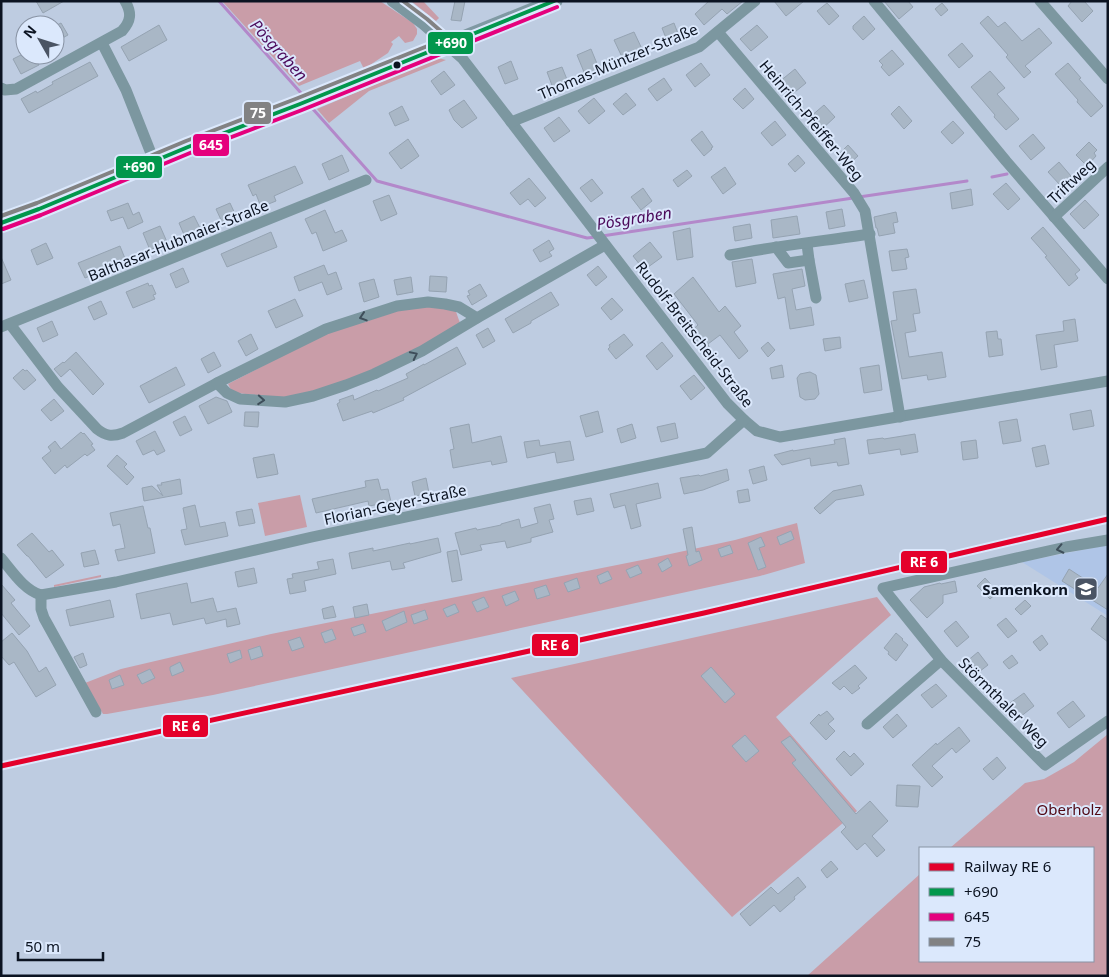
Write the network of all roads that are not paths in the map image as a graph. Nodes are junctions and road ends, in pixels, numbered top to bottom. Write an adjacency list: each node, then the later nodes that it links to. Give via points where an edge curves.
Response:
1 (125, 1): 8 (street, via 130,12 127,26)
2 (392, 1): 9 (street, Rudolf-Breitscheid-Straße)
3 (556, 1): 9 (main road)
4 (755, 1): 7 (street, Thomas-Müntzer-Straße)
5 (874, 1): 16 (street)
6 (1040, 1): 10 (street)
7 (718, 32): 12 (street, Thomas-Müntzer-Straße, via 699,47); 18 (street, Heinrich-Pfeiffer-Weg, via 857,199 865,211)
8 (102, 43): 11 (street, via 16,89); 13 (street, via 126,90)
9 (447, 45): 12 (street, Rudolf-Breitscheid-Straße, via 462,58); 13 (main road)
10 (1108, 79)
11 (1, 88)
12 (511, 122): 19 (street, Rudolf-Breitscheid-Straße)
13 (154, 161): 17 (main road)
14 (1108, 167): 16 (street, Triftweg)
15 (366, 180): 27 (street, Balthasar-Hubmaier-Straße)
16 (1054, 217): 24 (street)
17 (1, 223)
18 (870, 234): 20 (street); 30 (street, Heinrich-Pfeiffer-Weg)
19 (600, 239): 26 (street); 31 (street, Rudolf-Breitscheid-Straße, via 727,403)
20 (808, 244): 21 (street); 23 (street)
21 (776, 246): 22 (street); 23 (street, via 788,262)
22 (730, 255)
23 (809, 260): 25 (street)
24 (1108, 279)
25 (816, 298)
26 (477, 318): 29 (street, one-way to 29, via 459,307 445,304 428,302 397,306 326,329); 29 (street, one-way to 26, via 240,399 285,402 313,396 422,351)
27 (6, 326): 29 (street, via 104,435 123,433)
28 (1108, 381): 30 (street, Rudolf-Breitscheid-Straße)
29 (217, 383)
30 (900, 417): 31 (street, Rudolf-Breitscheid-Straße, via 780,437 757,431)
31 (744, 420): 34 (street, Florian-Geyer-Straße, via 707,453 116,582)
32 (1108, 540): 35 (street, Störmthaler Weg, one-way to 35, via 883,588)
33 (1, 558): 34 (street, via 31,591)
34 (41, 595): 36 (street, via 44,618)
35 (941, 660): 37 (street, Störmthaler Weg, via 1046,765); 38 (street, Störmthaler Weg)
36 (96, 712)
37 (1108, 721)
38 (867, 724)

